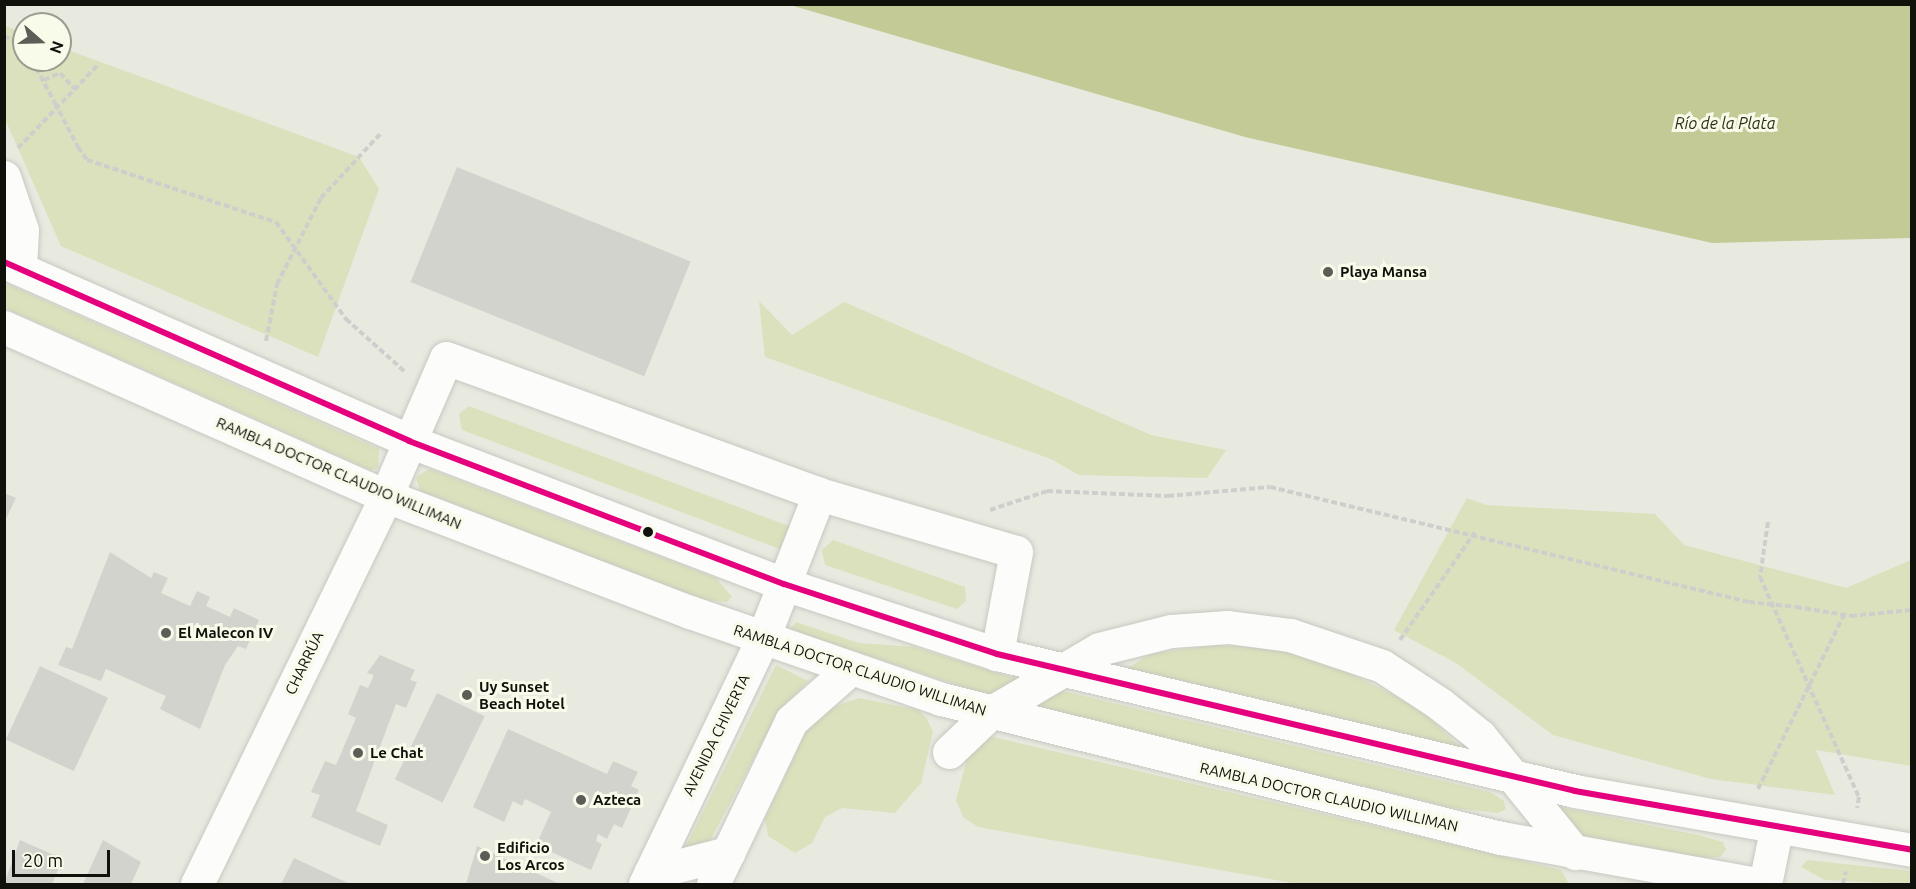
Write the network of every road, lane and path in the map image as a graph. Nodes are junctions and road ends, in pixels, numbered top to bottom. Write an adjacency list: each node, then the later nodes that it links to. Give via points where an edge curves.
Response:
1 (97, 66): 4 (path)
2 (39, 72): 3 (path)
3 (44, 80): 4 (path, via 60,73); 7 (path, bridge, via 87,160 276,222)
4 (75, 89): 6 (path)
5 (381, 133): 7 (path, via 321,198)
6 (8, 164): 8 (main road, via 22,230)
7 (295, 247): 10 (path, via 277,284); 11 (path, via 346,318 388,363)
8 (12, 266): 12 (main road)
9 (4, 327): 14 (main road, RAMBLA DOCTOR CLAUDIO WILLIMAN)
10 (270, 333)
11 (435, 389): 12 (main road, CHARRÚA); 13 (main road, CHARRÚA, via 446,358)
12 (409, 441): 14 (main road, CHARRÚA); 18 (main road)
13 (819, 494): 16 (main road); 18 (main road, AVENIDA CHIVERTA)
14 (386, 496): 21 (main road, RAMBLA DOCTOR CLAUDIO WILLIMAN); 37 (main road, CHARRÚA)
15 (1768, 522): 26 (path, via 1760,577)
16 (941, 526): 17 (path, via 1047,491 1168,496 1270,487); 22 (main road, via 1016,552)
17 (1475, 532): 20 (path, bridge, via 1749,602); 23 (path)
18 (784, 584): 21 (main road, AVENIDA CHIVERTA); 22 (main road)
19 (1911, 610): 20 (path)
20 (1844, 615): 26 (path)
21 (763, 638): 24 (main road, RAMBLA DOCTOR CLAUDIO WILLIMAN); 36 (main road, AVENIDA CHIVERTA)
22 (997, 654): 25 (main road)
23 (1382, 666): 25 (main road, via 1290,634 1228,627 1171,631 1099,649); 29 (main road, via 1480,736)
24 (850, 669): 27 (main road, RAMBLA DOCTOR CLAUDIO WILLIMAN); 35 (main road, via 791,721)
25 (1060, 670): 27 (main road); 29 (main road)
26 (1811, 684): 30 (path, via 1756,793); 32 (path, via 1859,798)
27 (990, 713): 28 (main road); 34 (main road, RAMBLA DOCTOR CLAUDIO WILLIMAN, via 1270,785)
28 (949, 752)
29 (1512, 776): 31 (main road); 34 (main road)
30 (1746, 792)
31 (1776, 831): 32 (main road); 40 (main road)
32 (1851, 842): 33 (main road); 41 (path)
33 (1911, 850)
34 (1575, 853): 39 (main road, RAMBLA DOCTOR CLAUDIO WILLIMAN)
35 (728, 854): 36 (main road); 38 (main road)
36 (647, 879)
37 (197, 885)
38 (713, 885)
39 (1756, 885)
40 (1765, 885)
41 (1843, 885)

